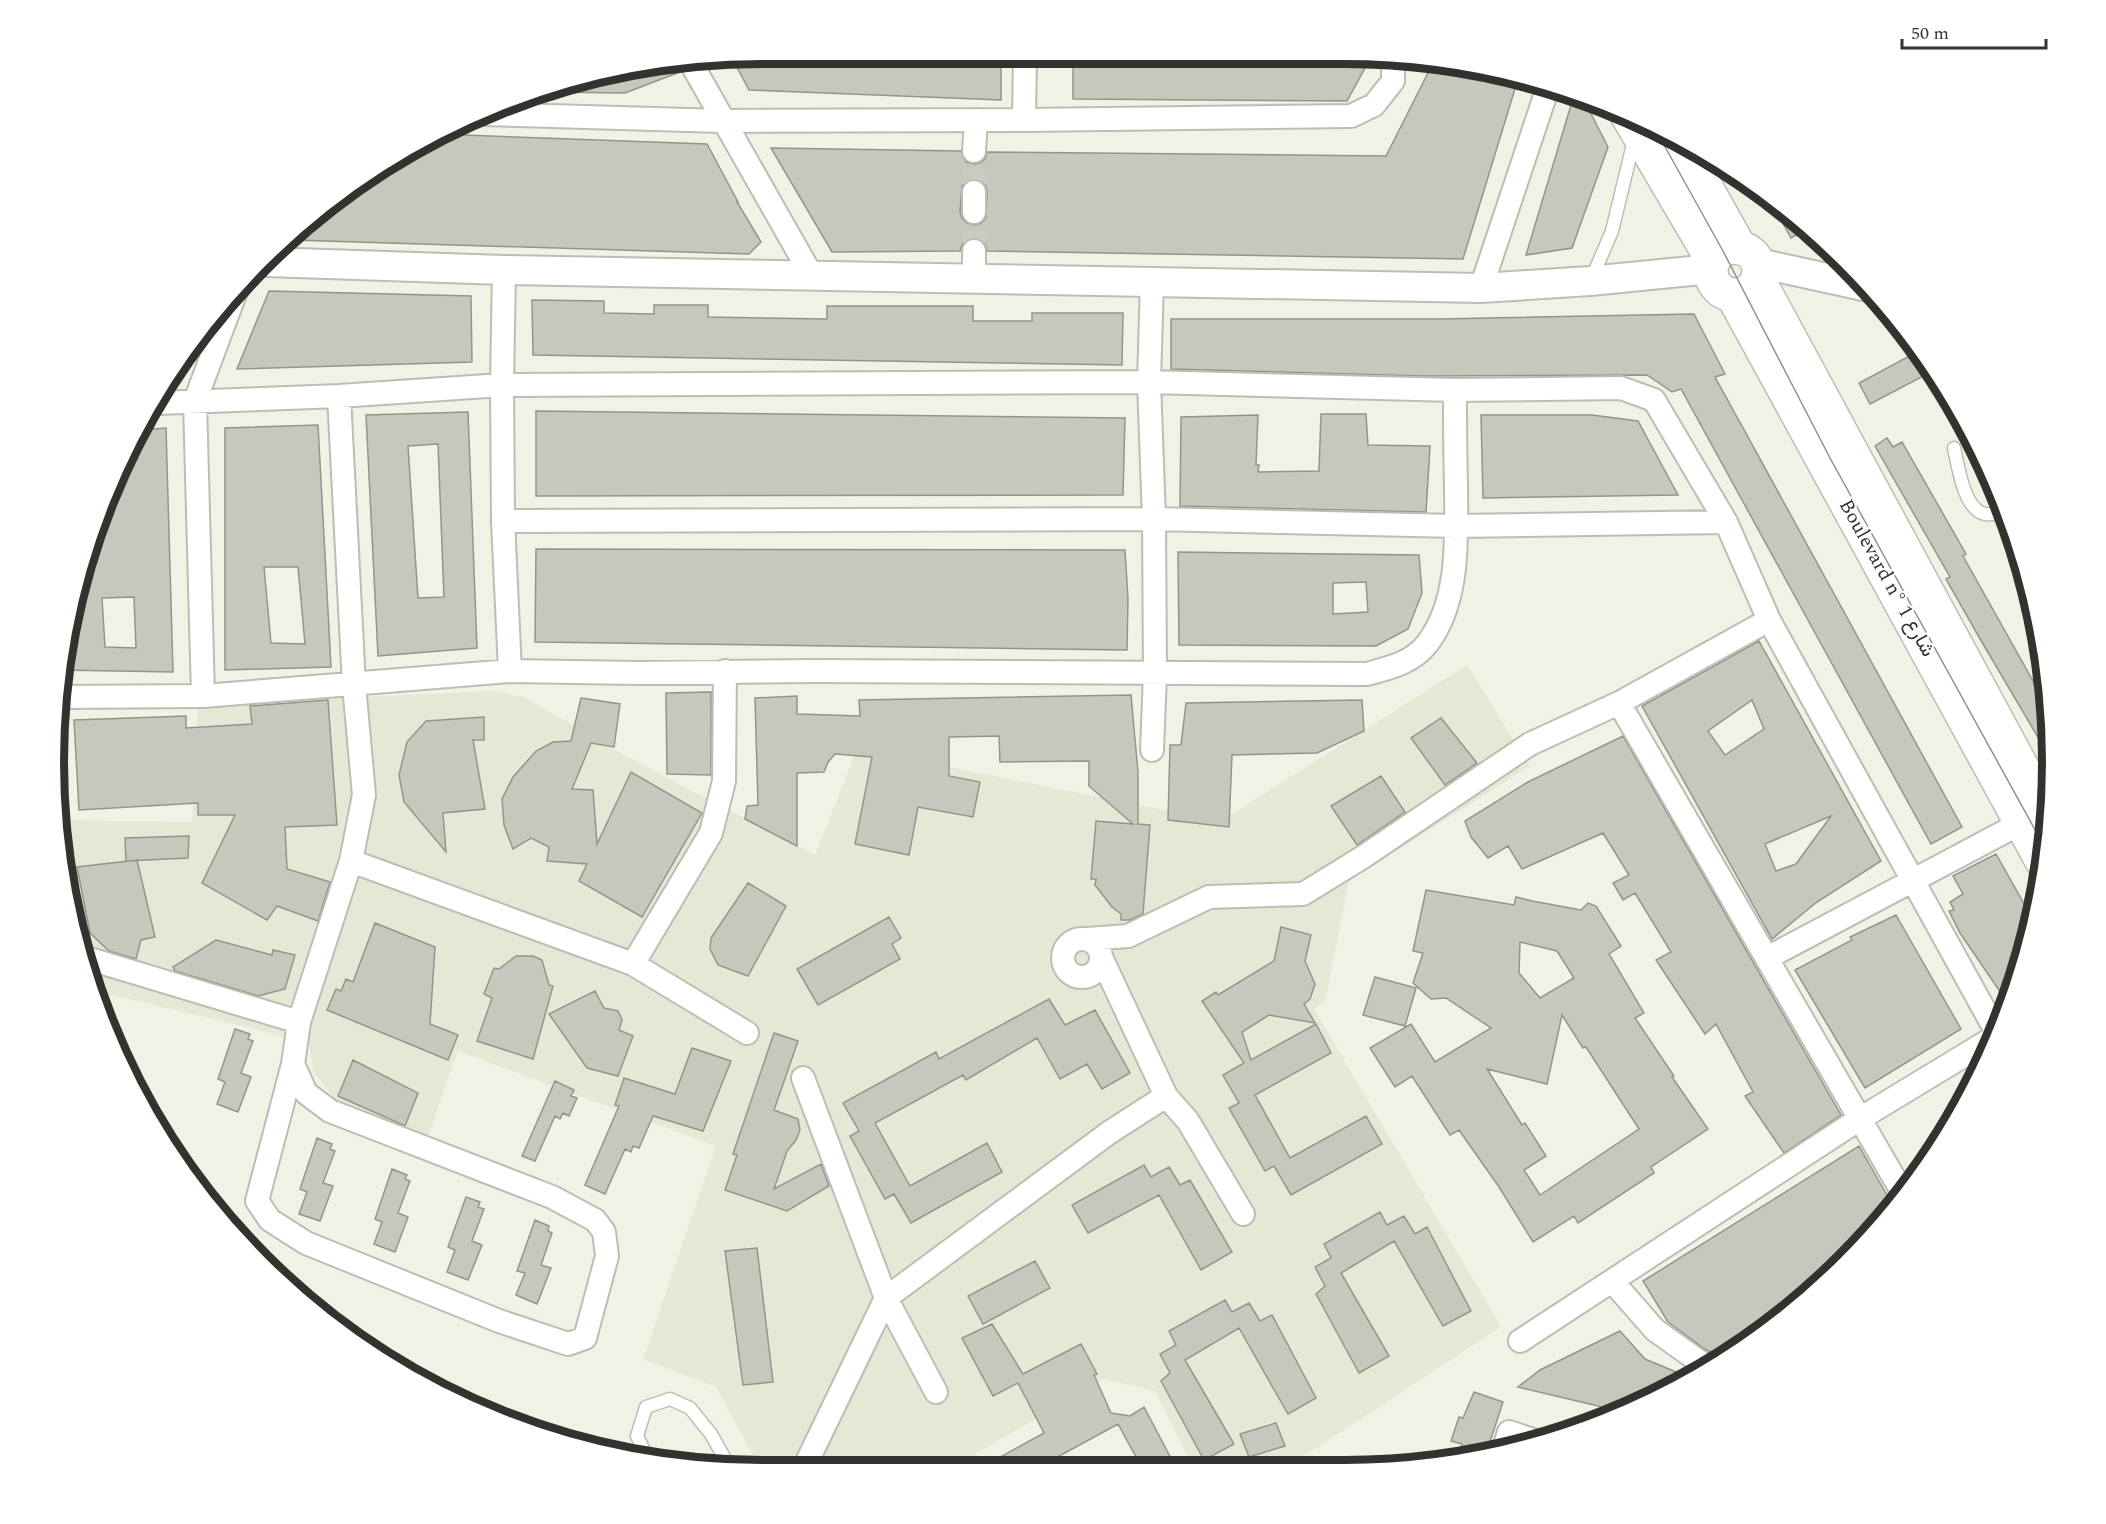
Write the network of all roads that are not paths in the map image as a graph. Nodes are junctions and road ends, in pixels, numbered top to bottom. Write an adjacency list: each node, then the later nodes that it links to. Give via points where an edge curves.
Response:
1 (1025, 64): 9 (street)
2 (1393, 66): 9 (street, via 1392,81 1374,105 1351,116)
3 (694, 68): 10 (street)
4 (1545, 95): 24 (street)
5 (536, 103): 7 (street)
6 (504, 115): 7 (street)
7 (544, 116): 10 (street)
8 (976, 120): 9 (street); 10 (street); 13 (street)
9 (1024, 120)
10 (722, 121): 19 (street)
11 (1630, 126): 22 (lane, via 1612,231)
12 (1636, 129): 17 (main road, Boulevard n° شارع 1)
13 (974, 152)
14 (1686, 154): 17 (main road, Boulevard n° شارع 1)
15 (974, 251): 20 (street)
16 (276, 262): 18 (street)
17 (1736, 269): 22 (street); 23 (street); 47 (main road, Boulevard n° شارع 1)
18 (504, 270): 19 (street); 27 (street)
19 (812, 276): 20 (street)
20 (974, 279): 21 (street)
21 (1152, 281): 24 (street); 26 (street)
22 (1590, 281): 24 (street)
23 (1852, 285)
24 (1481, 288)
25 (227, 315): 30 (street)
26 (1149, 382): 27 (street); 28 (street); 34 (street)
27 (502, 385): 29 (street); 35 (street)
28 (1455, 390): 36 (street, via 1621,388 1654,400); 37 (street)
29 (339, 396): 30 (street); 42 (street)
30 (195, 401): 31 (street); 43 (street)
31 (164, 403)
32 (1954, 448): 33 (lane, via 1973,507 1985,514)
33 (1995, 514)
34 (1154, 519): 35 (street); 37 (street); 41 (street)
35 (503, 521): 39 (street)
36 (1726, 522): 37 (street); 38 (street)
37 (1456, 526): 41 (street, via 1453,574 1445,611 1427,645 1400,665 1367,674)
38 (1769, 620): 45 (street); 50 (street)
39 (510, 671): 40 (street); 42 (street)
40 (725, 671): 41 (street); 55 (street, via 724,781 711,832)
41 (1155, 674): 46 (street)
42 (354, 685): 43 (street); 49 (street, via 364,795)
43 (203, 696): 44 (street)
44 (68, 697)
45 (1619, 703): 51 (street, via 1530,744 1303,894 1209,897 1128,936); 53 (street)
46 (1152, 750)
47 (2035, 820): 48 (main road, Boulevard n° شارع 1); 50 (street)
48 (2038, 835)
49 (351, 861): 55 (street); 57 (street)
50 (1914, 880): 53 (street); 56 (street)
51 (1087, 939): 52 (street, via 1097,945); 52 (street, via 1074,939 1065,948 1064,967 1074,976 1087,977 1098,969)
52 (1101, 957): 62 (street)
53 (1767, 958): 63 (street)
54 (94, 960): 57 (street)
55 (633, 964): 58 (street)
56 (1991, 1021)
57 (299, 1022): 60 (street)
58 (747, 1033)
59 (1981, 1045): 63 (street)
60 (293, 1064): 60 (street, via 306,1093 330,1111 552,1197 595,1220 604,1232 607,1256 585,1338 568,1344 499,1321 306,1243 270,1220 256,1201)
61 (803, 1078): 67 (street)
62 (1166, 1096): 65 (street, via 1188,1121); 67 (street, via 1110,1132)
63 (1861, 1118): 64 (street); 66 (street)
64 (1898, 1185)
65 (1243, 1214)
66 (1612, 1281): 68 (street); 69 (street, via 1655,1330)
67 (886, 1298): 70 (street); 75 (street)
68 (1520, 1341)
69 (1700, 1362)
70 (936, 1392)
71 (1523, 1437): 72 (street, via 1509,1432)
72 (1506, 1440)
73 (643, 1449): 74 (lane, via 637,1436 646,1407 670,1400 690,1408)
74 (725, 1458)
75 (808, 1460)

